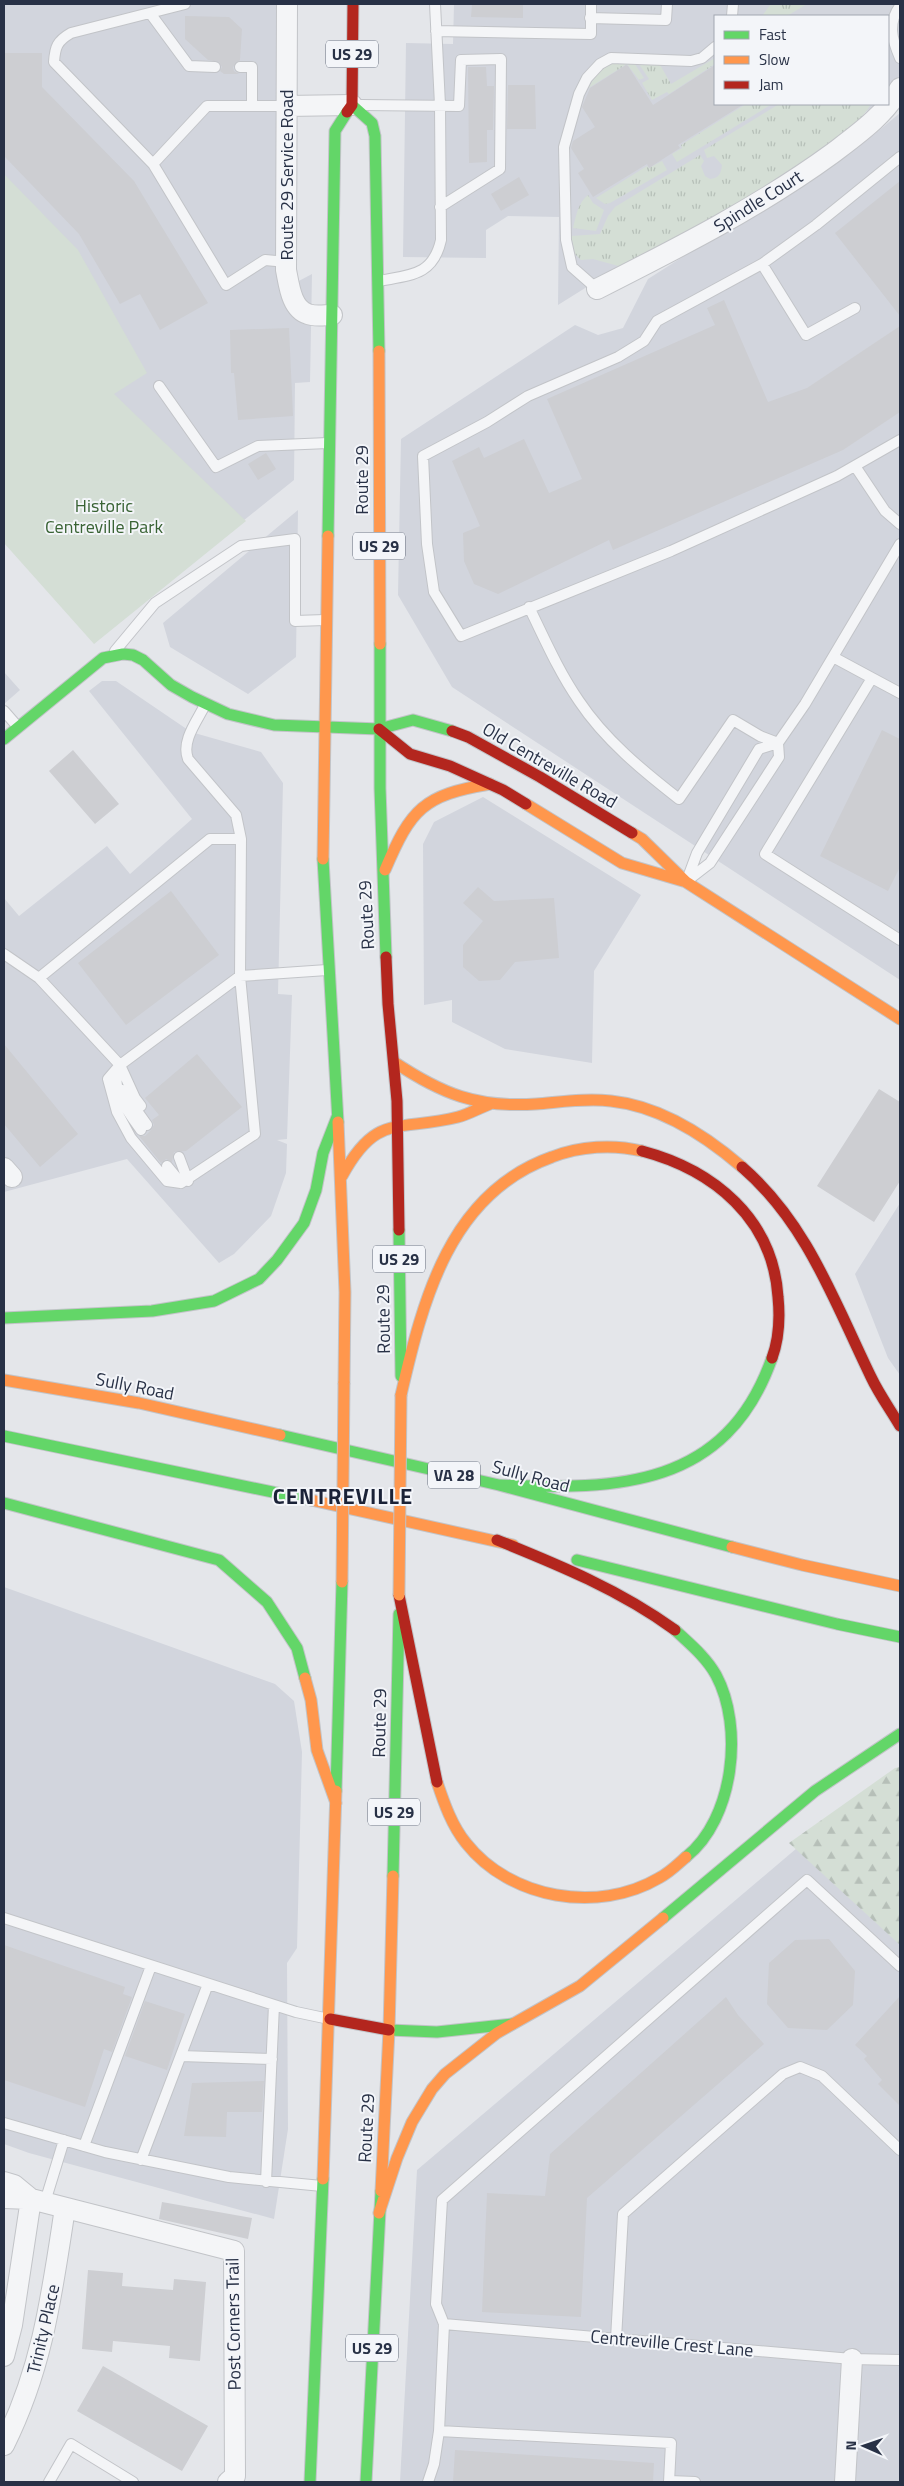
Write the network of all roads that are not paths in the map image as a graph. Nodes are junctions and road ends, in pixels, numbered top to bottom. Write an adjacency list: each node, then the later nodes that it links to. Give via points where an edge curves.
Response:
1 (185, 4): 8 (lane)
2 (287, 4): 19 (street, Route 29 Service Road)
3 (353, 4): 16 (main road, US 29)
4 (434, 4): 10 (lane)
5 (591, 4): 9 (lane)
6 (667, 4): 9 (lane, via 666,20)
7 (900, 6): 12 (lane, via 892,21 891,34)
8 (150, 13): 13 (lane, via 188,66); 21 (lane, via 60,39 54,49 54,62)
9 (590, 18): 10 (lane, via 590,34)
10 (436, 31): 17 (lane)
11 (714, 48): 26 (lane, via 702,58 691,61 610,58 587,78 579,94 564,147 566,240 572,267)
12 (900, 58)
13 (216, 66)
14 (240, 67): 18 (lane, via 252,67)
15 (900, 88): 26 (street, Spindle Court, via 891,104 853,138 804,174 719,227)
16 (352, 105): 17 (lane); 19 (street); 25 (main road, Route 29 / US 29, via 369,118 374,129); 28 (main road, Route 29 / US 29, via 335,131)
17 (440, 105): 22 (lane); 22 (lane, via 459,106 460,60 501,60 500,169)
18 (252, 106): 19 (lane); 21 (lane, via 207,106)
19 (286, 106): 23 (street, Route 29 Service Road)
20 (900, 157): 24 (lane)
21 (154, 164): 23 (lane, via 226,285 265,260)
22 (440, 207): 25 (lane, via 441,240 437,257 419,273)
23 (287, 262): 28 (street, Route 29 Service Road, via 290,290 297,306 307,314)
24 (762, 264): 27 (lane, via 806,335); 35 (lane, via 658,321 644,341 618,357 528,396 423,456 427,544 434,592 461,636)
25 (377, 281): 45 (main road, Route 29 / US 29)
26 (597, 289)
27 (856, 308)
28 (332, 315): 31 (main road, Route 29 / US 29)
29 (159, 386): 31 (lane, via 216,467 258,446)
30 (900, 440): 32 (lane)
31 (329, 443): 36 (main road, Route 29 / US 29)
32 (855, 466): 33 (lane, via 885,511); 35 (lane, via 671,552)
33 (900, 524)
34 (900, 544): 38 (lane)
35 (529, 607): 47 (lane, via 556,664 580,703 641,770 679,799 733,720)
36 (326, 620): 37 (lane, via 295,621 295,539 241,546 155,603); 44 (main road, Route 29 / US 29)
37 (112, 656): 41 (main road, Old Centreville Road, via 123,654 143,660 172,685); 43 (main road, via 102,658)
38 (833, 657): 39 (lane); 47 (lane)
39 (872, 678): 40 (lane); 52 (lane, via 765,854)
40 (900, 693)
41 (205, 704): 44 (main road, Old Centreville Road, via 228,714 274,725); 49 (lane, via 185,743 185,752 236,815)
42 (4, 711): 43 (lane)
43 (18, 727): 46 (main road)
44 (324, 727): 45 (main road, Old Centreville Road); 54 (main road, Route 29 / US 29, via 323,850)
45 (378, 729): 48 (main road, Old Centreville Road, via 410,754 450,766); 50 (main road, Route 29 / US 29); 51 (main road, Old Centreville Road, via 413,720 468,737 642,839)
46 (4, 739)
47 (778, 743): 51 (lane, via 779,757 710,864); 51 (lane, via 759,749 697,853)
48 (490, 784): 50 (main road, via 458,788 429,799 411,816); 51 (main road, Old Centreville Road, via 537,809 622,863)
49 (241, 839): 55 (lane); 56 (lane, via 210,839)
50 (382, 878): 58 (main road, Route 29 / US 29)
51 (686, 882): 57 (main road, Old Centreville Road)
52 (900, 940)
53 (4, 954): 56 (lane)
54 (328, 970): 55 (lane); 61 (main road, Route 29 / US 29)
55 (240, 976): 59 (lane); 66 (lane, via 255,1134)
56 (39, 978): 59 (lane)
57 (900, 1019)
58 (394, 1062): 60 (main road, via 436,1090); 62 (main road, Route 29 / US 29)
59 (120, 1064): 63 (lane, via 122,1092); 66 (lane, via 108,1079 117,1112 131,1138 167,1181)
60 (490, 1104): 62 (main road, via 458,1117); 70 (main road, via 612,1101 669,1118 727,1153 768,1191 798,1230 822,1272 872,1379)
61 (337, 1117): 65 (main road, Route 29 / US 29); 67 (main road, via 323,1153 316,1190 304,1222 259,1279 214,1301 152,1311)
62 (397, 1124): 65 (main road, via 370,1138 356,1150); 69 (main road, Route 29 / US 29)
63 (147, 1125)
64 (173, 1161): 66 (lane)
65 (342, 1176): 79 (main road, Route 29 / US 29, bridge, via 345,1292)
66 (185, 1182)
67 (4, 1318)
68 (4, 1380): 72 (main road, Sully Road / VA 28, via 139,1403)
69 (401, 1395): 72 (main road, via 417,1330 447,1251 466,1220 507,1177 548,1156 601,1147 630,1148 658,1154 684,1165 730,1196 750,1216 764,1243 776,1270 780,1296 780,1322 767,1377 738,1421 716,1444 691,1461 659,1473 591,1486); 76 (main road, Route 29 / US 29, bridge)
70 (900, 1426)
71 (4, 1436): 74 (main road)
72 (499, 1485): 75 (main road, Sully Road / VA 28, via 802,1565)
73 (4, 1503): 79 (main road, via 219,1560 267,1602 297,1648 311,1700 317,1750)
74 (496, 1540): 76 (main road, via 604,1587 660,1619 698,1650 725,1690 733,1747 729,1789 717,1818 695,1852 668,1875 612,1896 580,1899 542,1894 512,1881 479,1859 457,1831 438,1787); 77 (main road)
75 (900, 1586)
76 (399, 1595): 87 (main road, Route 29 / US 29)
77 (900, 1637)
78 (900, 1734): 86 (main road, via 840,1773 776,1822 578,1987)
79 (336, 1803): 85 (main road, Route 29 / US 29)
80 (4, 1918): 81 (lane)
81 (151, 1966): 83 (lane); 92 (lane)
82 (900, 1966): 102 (lane, via 807,1880 442,2200 436,2304)
83 (208, 1984): 84 (lane); 88 (lane)
84 (274, 2006): 85 (lane); 89 (lane)
85 (330, 2019): 87 (main road); 97 (main road, Route 29 / US 29)
86 (512, 2024): 87 (main road, via 437,2032); 101 (main road, via 445,2074 429,2093 405,2134)
87 (389, 2030): 101 (main road, Route 29 / US 29)
88 (181, 2056): 89 (lane); 94 (lane)
89 (272, 2059): 96 (lane)
90 (4, 2123): 91 (lane)
91 (64, 2140): 92 (lane); 99 (lane)
92 (84, 2146): 94 (lane)
93 (900, 2150): 103 (lane, via 822,2076 800,2067 783,2074 623,2214)
94 (141, 2160): 96 (lane)
95 (4, 2182): 99 (street, Post Corners Trail)
96 (266, 2182): 97 (lane)
97 (323, 2186): 113 (main road, Route 29 / US 29)
98 (4, 2198): 99 (street, Post Corners Trail)
99 (38, 2201): 100 (street, Post Corners Trail); 104 (street, Trinity Place)
100 (65, 2208): 108 (street, Trinity Place, via 49,2312 35,2371); 112 (street, Post Corners Trail, via 234,2251 235,2476)
101 (380, 2213): 114 (main road, Route 29 / US 29)
102 (444, 2324): 103 (lane, Centreville Crest Lane); 107 (lane)
103 (616, 2339): 105 (lane, Centreville Crest Lane)
104 (4, 2356)
105 (852, 2359): 106 (lane, Centreville Crest Lane); 117 (street)
106 (900, 2360)
107 (439, 2430): 109 (lane, via 671,2444); 115 (lane)
108 (4, 2445)
109 (669, 2481): 116 (lane)
110 (49, 2482): 111 (lane, via 71,2444)
111 (133, 2482)
112 (228, 2482)
113 (310, 2482)
114 (366, 2482)
115 (428, 2482)
116 (695, 2482)
117 (845, 2482)

